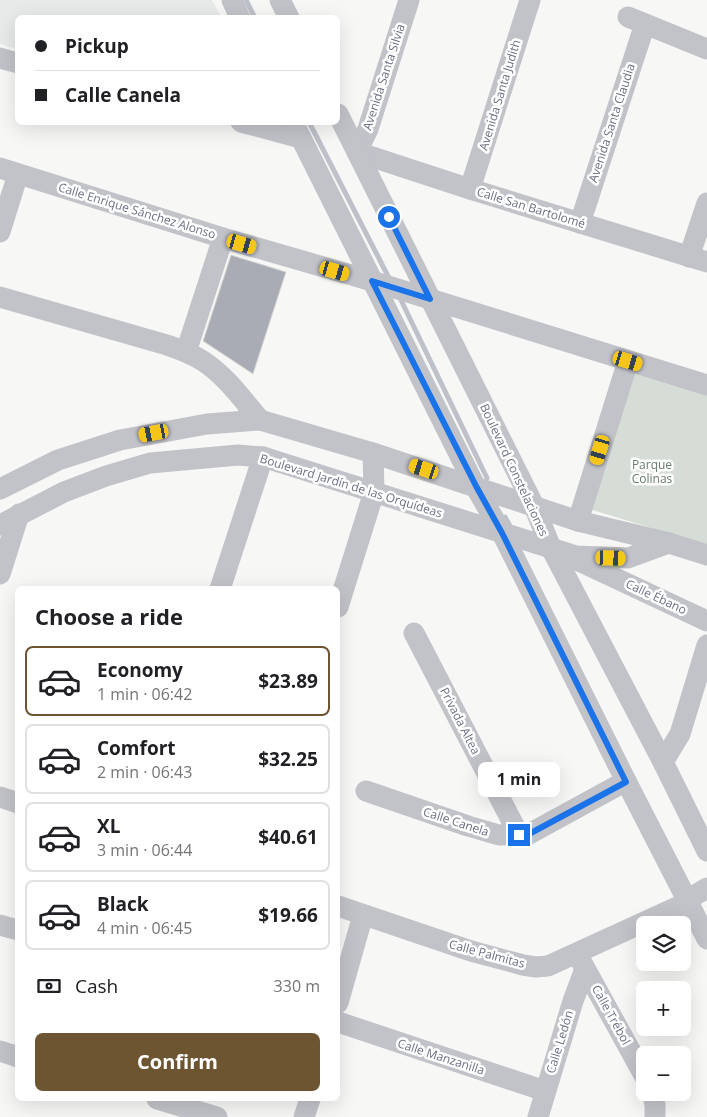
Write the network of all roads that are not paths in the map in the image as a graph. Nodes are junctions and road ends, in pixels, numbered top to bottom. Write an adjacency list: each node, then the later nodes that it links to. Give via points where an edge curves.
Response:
1 (232, 0): 4 (street)
2 (409, 0): 11 (street, Avenida Santa Silvia, via 368,129)
3 (530, 0): 13 (street, Avenida Santa Judith)
4 (239, 15)
5 (707, 49): 15 (street, Avenida Santa Claudia, via 637,21)
6 (0, 58): 7 (street)
7 (15, 62)
8 (340, 118): 11 (street, Boulevard Constelaciones)
9 (263, 125): 10 (street)
10 (297, 130): 19 (street)
11 (356, 152): 13 (street, Calle San Bartolomé); 21 (street, Boulevard Constelaciones)
12 (9, 171): 16 (street); 17 (street, Calle Enrique Sánchez Alonso)
13 (470, 189): 15 (street, Calle San Bartolomé)
14 (707, 203): 18 (street)
15 (580, 222): 18 (street, Calle San Bartolomé)
16 (0, 232)
17 (223, 238): 19 (street, Calle Enrique Sánchez Alonso); 22 (street)
18 (698, 260)
19 (391, 287): 21 (street, Calle Enrique Sánchez Alonso); 28 (street)
20 (0, 297): 22 (street)
21 (430, 299): 23 (street, Calle Enrique Sánchez Alonso); 31 (street, Boulevard Constelaciones)
22 (186, 352): 25 (street, via 203,361 226,381)
23 (628, 361): 24 (street, Calle Enrique Sánchez Alonso); 33 (street)
24 (707, 385)
25 (260, 420): 26 (street); 29 (street, via 198,425 120,440 58,460)
26 (373, 453): 28 (street); 30 (street)
27 (263, 457): 30 (street, Boulevard Jardín de las Orquídeas); 32 (street, Boulevard Jardín de las Orquídeas, via 238,455 150,463 64,492); 40 (street)
28 (476, 486): 31 (street); 35 (street)
29 (0, 489)
30 (374, 492): 35 (street, Boulevard Jardín de las Orquídeas); 41 (street)
31 (534, 506): 33 (street); 37 (street, Boulevard Constelaciones)
32 (19, 514): 34 (street, Boulevard Jardín de las Orquídeas); 39 (street)
33 (578, 521): 36 (street)
34 (0, 525)
35 (502, 533): 37 (street, Boulevard Jardín de las Orquídeas); 46 (street)
36 (669, 543): 37 (street, via 628,558 576,556); 38 (street)
37 (551, 548): 42 (street, Calle Ébano); 45 (street, Boulevard Constelaciones)
38 (707, 555)
39 (0, 574)
40 (221, 586)
41 (340, 601)
42 (707, 620)
43 (414, 633): 50 (street, Privada Altea)
44 (707, 645): 45 (street, via 680,734)
45 (663, 762): 51 (street, Boulevard Constelaciones)
46 (626, 782): 50 (street, Calle Canela, via 529,834); 52 (street)
47 (366, 791): 50 (street, Calle Canela, via 468,826 500,835)
48 (0, 797): 49 (street)
49 (15, 802)
50 (519, 835)
51 (707, 851)
52 (696, 895): 57 (street); 58 (street, Calle Palmitas)
53 (340, 907): 54 (street, Calle Palmitas)
54 (363, 915): 58 (street, Calle Palmitas, via 523,965 536,967); 59 (street)
55 (0, 924): 56 (street)
56 (15, 929)
57 (707, 940)
58 (581, 961): 63 (street, Calle Trébol); 64 (street, Calle Ledón, via 573,1001)
59 (340, 996)
60 (340, 1023): 64 (street, Calle Manzanilla)
61 (0, 1051): 62 (street)
62 (15, 1056)
63 (636, 1060)
64 (545, 1091): 71 (street, Calle Ledón)
65 (162, 1101): 68 (street)
66 (309, 1101): 70 (street)
67 (654, 1101): 72 (street)
68 (179, 1107): 69 (street)
69 (217, 1117)
70 (304, 1117)
71 (538, 1117)
72 (655, 1117)

